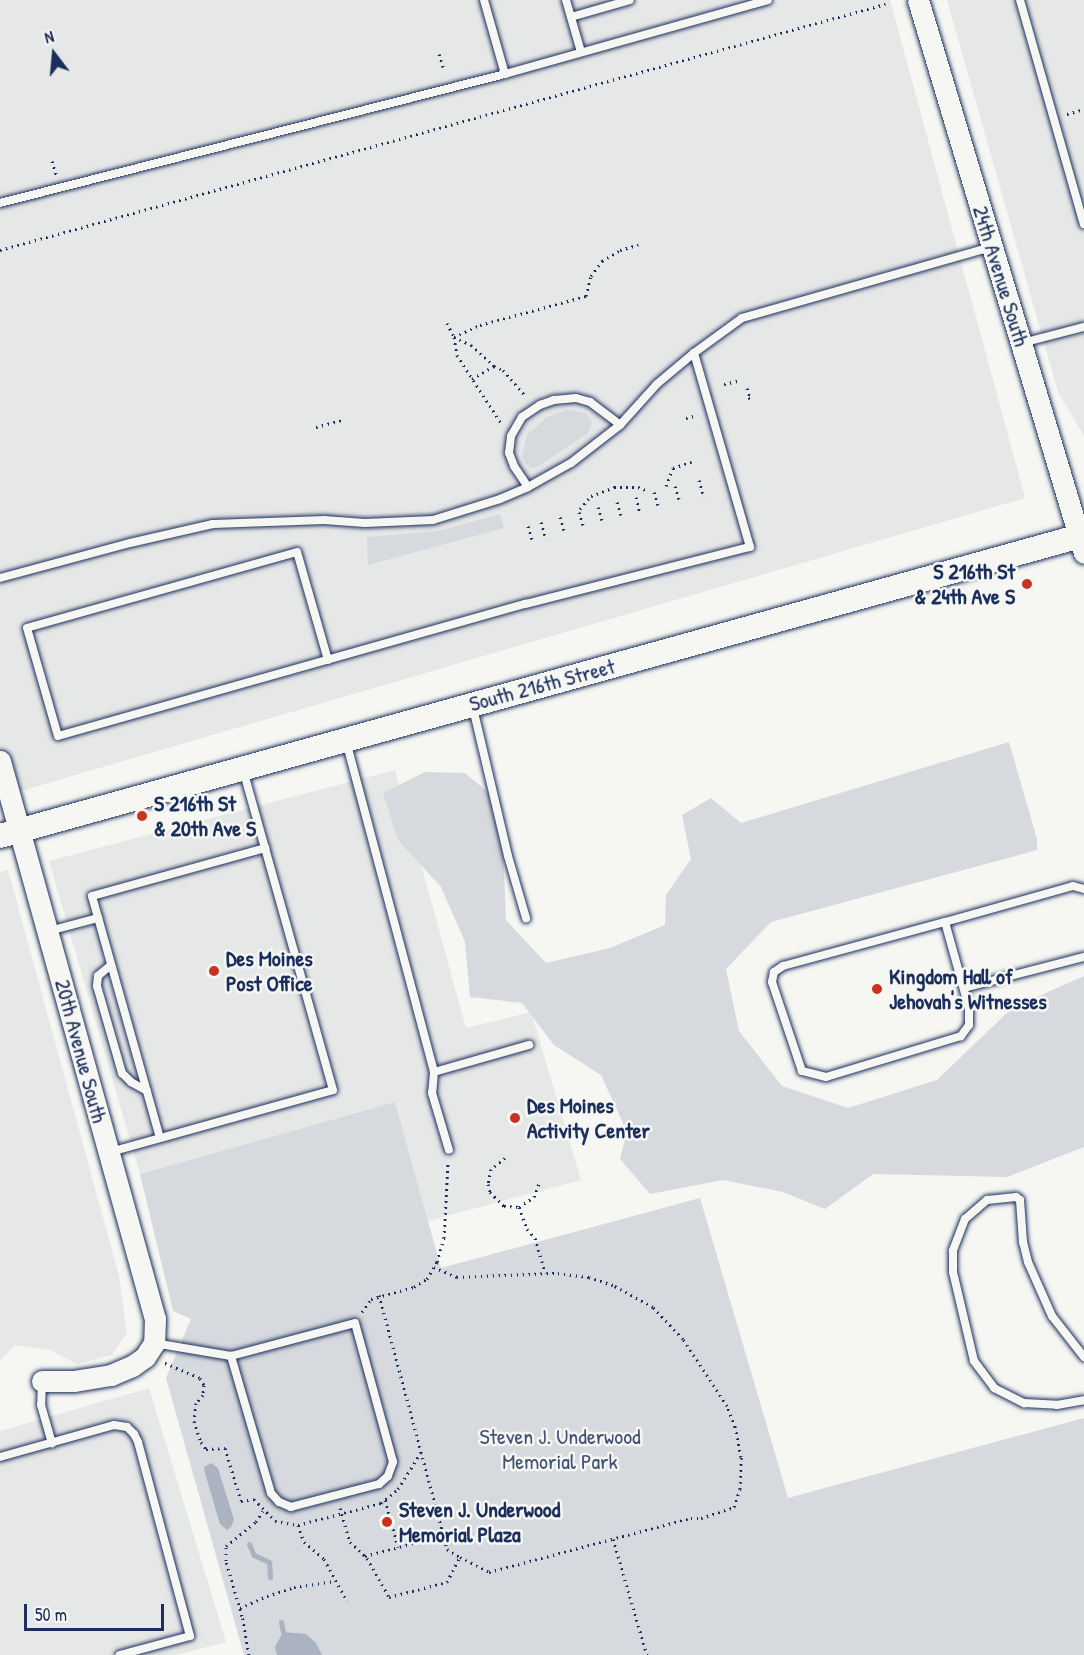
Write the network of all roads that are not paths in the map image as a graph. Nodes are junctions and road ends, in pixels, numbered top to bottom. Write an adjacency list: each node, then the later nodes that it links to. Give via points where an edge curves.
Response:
1 (484, 0): 9 (lane)
2 (566, 0): 7 (lane)
3 (630, 0): 7 (lane)
4 (768, 0): 8 (lane)
5 (918, 0): 12 (street, 24th Avenue South)
6 (1020, 0): 11 (lane)
7 (571, 17): 8 (lane)
8 (581, 52): 9 (lane)
9 (505, 74): 10 (lane)
10 (0, 203)
11 (1084, 224)
12 (992, 247): 14 (street, 24th Avenue South); 15 (lane, via 742,318)
13 (1084, 327): 14 (lane)
14 (1021, 343): 18 (street, 24th Avenue South)
15 (694, 353): 16 (lane, via 657,384); 20 (lane, via 750,547)
16 (620, 424): 17 (lane, via 571,463); 17 (lane, via 590,402 576,398 554,400 522,417 511,436 509,453)
17 (528, 487): 19 (lane, via 433,520 213,524)
18 (1082, 541): 21 (main road, South 216th Street)
19 (0, 578)
20 (328, 660): 20 (lane, via 297,552 27,628 58,736)
21 (472, 705): 22 (main road, South 216th Street); 29 (lane)
22 (345, 738): 24 (main road, South 216th Street); 36 (lane)
23 (0, 761): 25 (street, 20th Avenue South)
24 (243, 768): 25 (main road, South 216th Street); 26 (lane)
25 (10, 833): 31 (street, 20th Avenue South)
26 (265, 848): 28 (lane, via 92,896); 38 (lane, via 333,1090)
27 (1084, 889): 30 (lane, via 1073,886)
28 (98, 918): 31 (lane); 33 (lane)
29 (526, 918)
30 (945, 922): 34 (lane); 34 (lane, via 783,966 774,972 772,982 795,1057 802,1071 817,1077 961,1036 969,1025)
31 (48, 931): 40 (street, 20th Avenue South)
32 (1084, 957): 34 (lane)
33 (111, 965): 37 (lane); 37 (lane, via 98,976 97,986 122,1073)
34 (964, 988)
35 (529, 1045): 36 (lane)
36 (434, 1072): 39 (lane, via 432,1093)
37 (147, 1091): 38 (lane)
38 (160, 1138): 40 (lane)
39 (448, 1150)
40 (109, 1152): 41 (street, 20th Avenue South, via 155,1319)
41 (154, 1343): 42 (lane); 44 (street, via 132,1366 111,1375 74,1382)
42 (231, 1356): 42 (lane, via 355,1323 393,1462 388,1476 379,1485 291,1508 279,1502 271,1493)
43 (1084, 1357): 45 (lane, via 1052,1316 1028,1262 1020,1200 987,1200 965,1219 953,1251 953,1272 974,1361 994,1388 1024,1403 1057,1405)
44 (42, 1381): 46 (lane, via 41,1405)
45 (1084, 1400)
46 (51, 1443): 47 (lane); 48 (lane, via 114,1425 127,1427 138,1442 190,1636)
47 (0, 1457)
48 (120, 1655)

